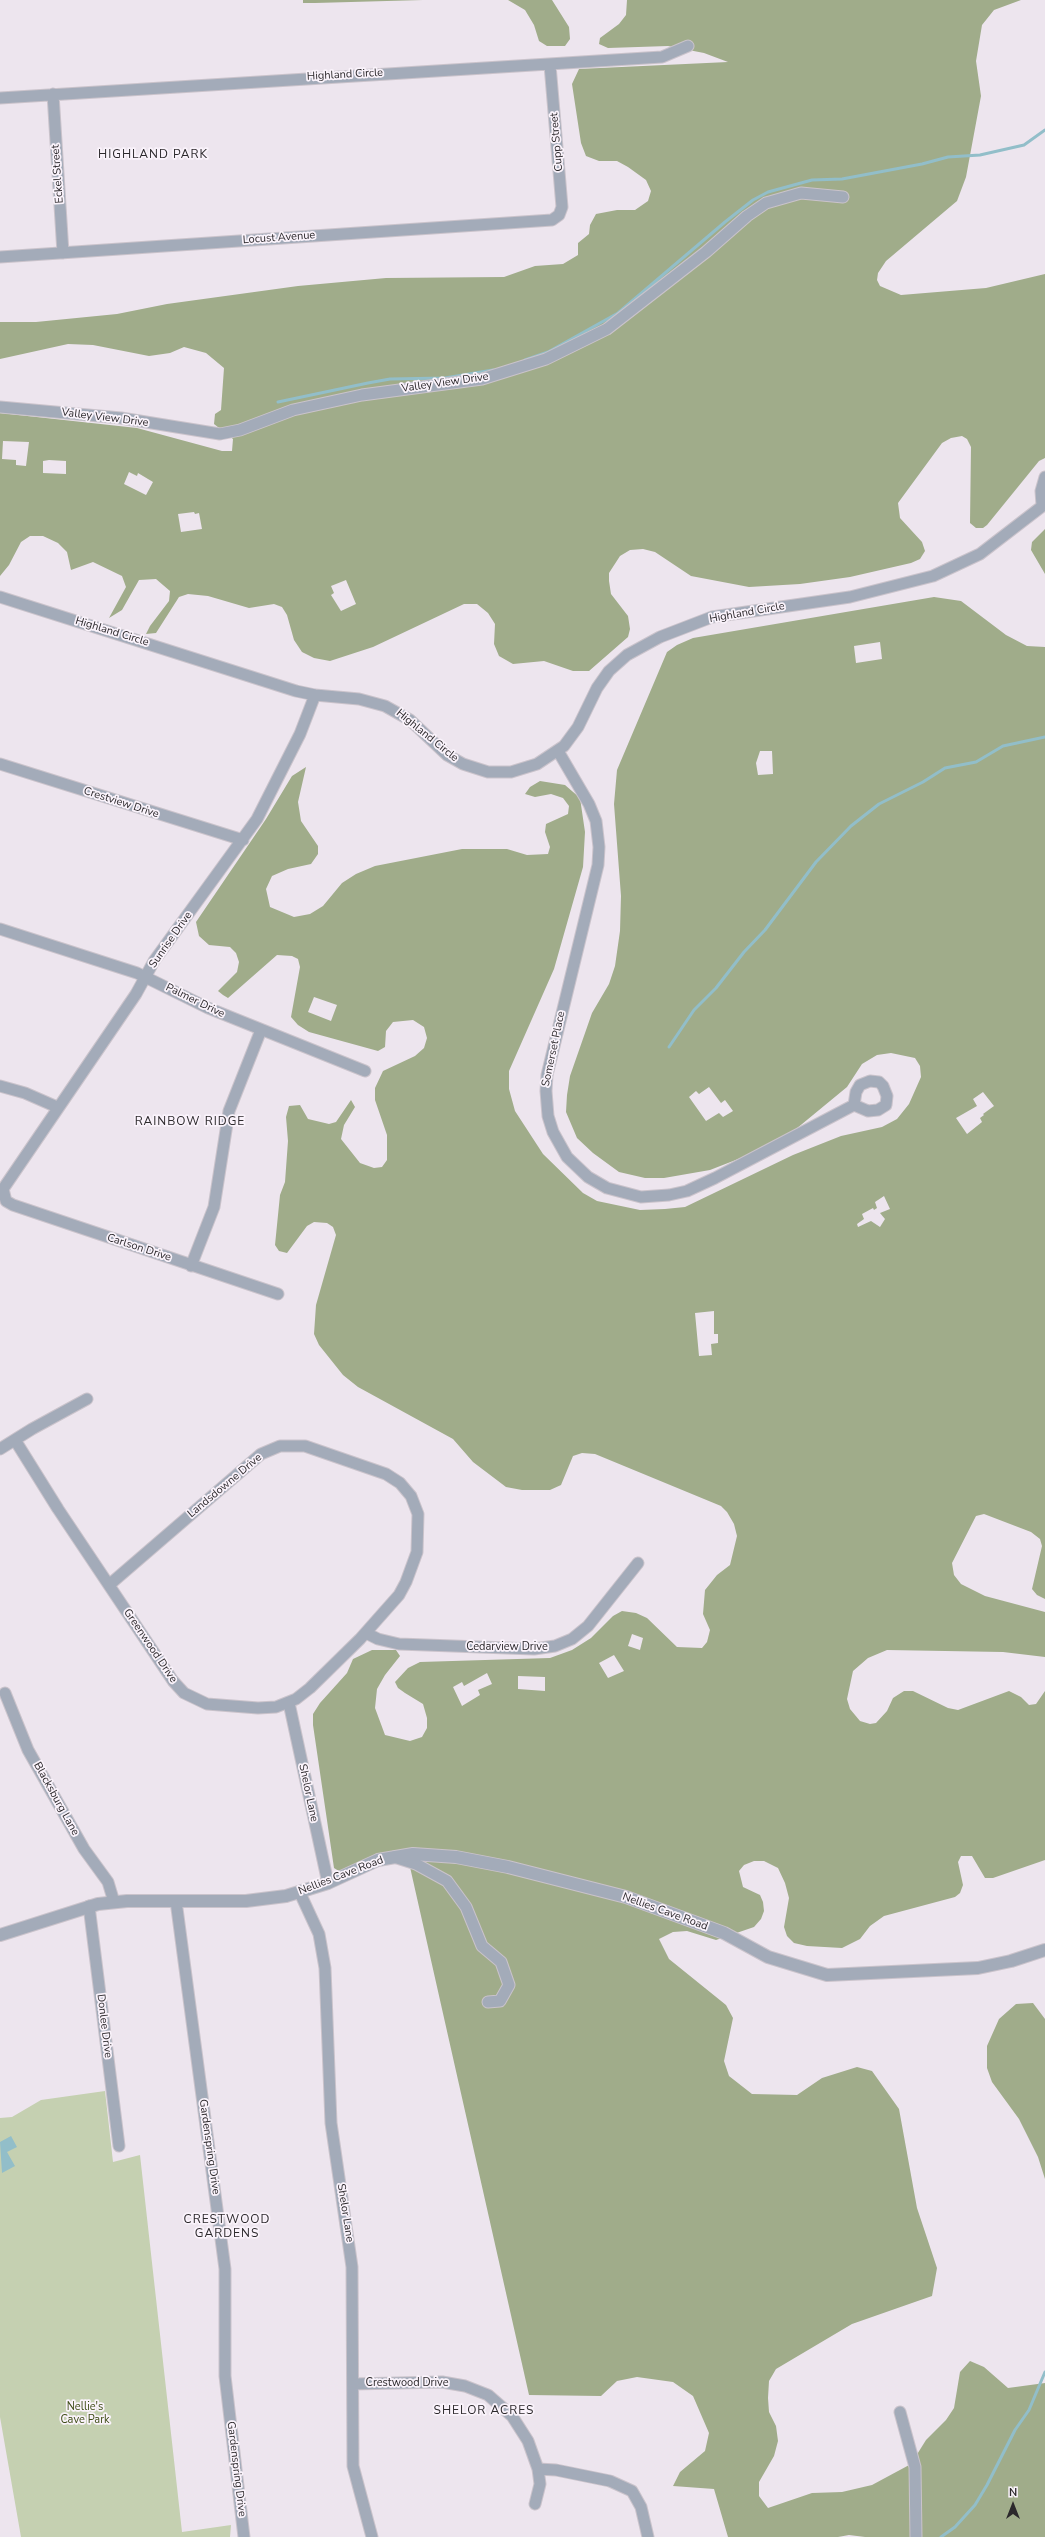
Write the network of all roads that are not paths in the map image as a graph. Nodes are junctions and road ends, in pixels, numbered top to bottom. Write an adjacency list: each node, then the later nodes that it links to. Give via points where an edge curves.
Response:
1 (688, 46): 2 (street, Highland Circle, via 662,57)
2 (550, 65): 3 (street, Highland Circle); 6 (street, Cupp Street, via 562,202 562,210)
3 (53, 94): 4 (street, Highland Circle); 7 (street, Eckel Street)
4 (0, 98)
5 (843, 197): 9 (street, Valley View Drive, via 801,193 766,204 747,216 706,252 607,329 546,358 482,379 362,394 293,410 240,430 220,434 121,418)
6 (557, 217): 7 (street, Locust Avenue, via 547,222)
7 (63, 253): 8 (street, Locust Avenue)
8 (0, 257)
9 (0, 407)
10 (1045, 477): 11 (street, Highland Circle, via 1041,491)
11 (1043, 505): 14 (street, Highland Circle, via 980,554 933,576 850,597 720,616 693,623 660,637 627,655 609,671 597,688 576,731)
12 (0, 597): 13 (street, Highland Circle)
13 (315, 695): 14 (street, Highland Circle, via 359,699 394,710 410,720 447,755 479,770 499,773 517,771 537,764); 16 (street, Sunrise Drive, via 267,800)
14 (558, 751): 22 (street, Somerset Place, via 590,804 596,821 599,847 598,865 547,1075 548,1116 553,1132 567,1157 588,1177 607,1188 641,1197 669,1195 715,1178)
15 (0, 764): 16 (street, Crestview Drive)
16 (243, 840): 18 (street, Sunrise Drive, via 159,953)
17 (0, 929): 18 (street, Palmer Drive, via 117,965)
18 (146, 977): 19 (street, Palmer Drive, via 201,1005); 23 (street, Sunrise Drive)
19 (261, 1030): 20 (street, Palmer Drive); 25 (street, via 229,1111 214,1207)
20 (365, 1071)
21 (0, 1086): 23 (street, via 25,1093)
22 (854, 1105)
23 (57, 1107): 24 (street, Sunrise Drive, via 4,1183)
24 (4, 1197): 25 (street, Carlson Drive, via 13,1205)
25 (191, 1266): 26 (street, Carlson Drive)
26 (278, 1294)
27 (87, 1400): 28 (street)
28 (15, 1440): 29 (street); 31 (street, Greenwood Drive)
29 (0, 1449)
30 (638, 1563): 32 (street, Cedarview Drive, via 588,1626 572,1639 555,1646 534,1649 399,1644 383,1641)
31 (109, 1585): 32 (street, Landsdowne Drive, via 261,1454 280,1446 305,1446 386,1474 405,1488 414,1503 419,1523 413,1566 391,1606); 34 (street, Greenwood Drive, via 173,1681 184,1693 198,1701 214,1705 266,1708)
32 (366, 1633): 34 (street, Greenwood Drive, via 310,1688)
33 (5, 1693): 39 (street, Blacksburg Lane, via 28,1750 84,1849 108,1882)
34 (289, 1702): 36 (street, Shelor Lane)
35 (392, 1857): 36 (street, Nellies Cave Road, via 368,1864); 42 (street, Nellies Cave Road, via 413,1854 456,1858 508,1867 618,1895 724,1933 768,1957 827,1975 978,1968); 43 (street, via 416,1864 447,1881 466,1907 482,1946 501,1962 509,1985 500,2001)
36 (328, 1883): 37 (street, Nellies Cave Road)
37 (300, 1893): 38 (street, Nellies Cave Road, via 255,1900); 45 (street, Shelor Lane, via 319,1934 325,1968 332,2123 351,2249)
38 (176, 1901): 39 (street, Nellies Cave Road); 49 (street, Gardenspring Drive, via 225,2269 225,2376)
39 (114, 1902): 40 (street, Nellies Cave Road)
40 (89, 1906): 41 (street, Nellies Cave Road); 44 (street, Donlee Drive)
41 (0, 1935)
42 (1045, 1950)
43 (488, 2002)
44 (119, 2146)
45 (354, 2384): 47 (street, Crestwood Drive, via 442,2382 477,2390 497,2402 512,2416 528,2441); 50 (street, Shelor Lane, via 353,2466)
46 (900, 2412): 52 (street, via 915,2467)
47 (538, 2469): 48 (street, Crestwood Drive, via 540,2484); 51 (street, via 610,2481 632,2491 641,2507)
48 (535, 2504)
49 (244, 2537)
50 (372, 2537)
51 (648, 2537)
52 (916, 2537)

